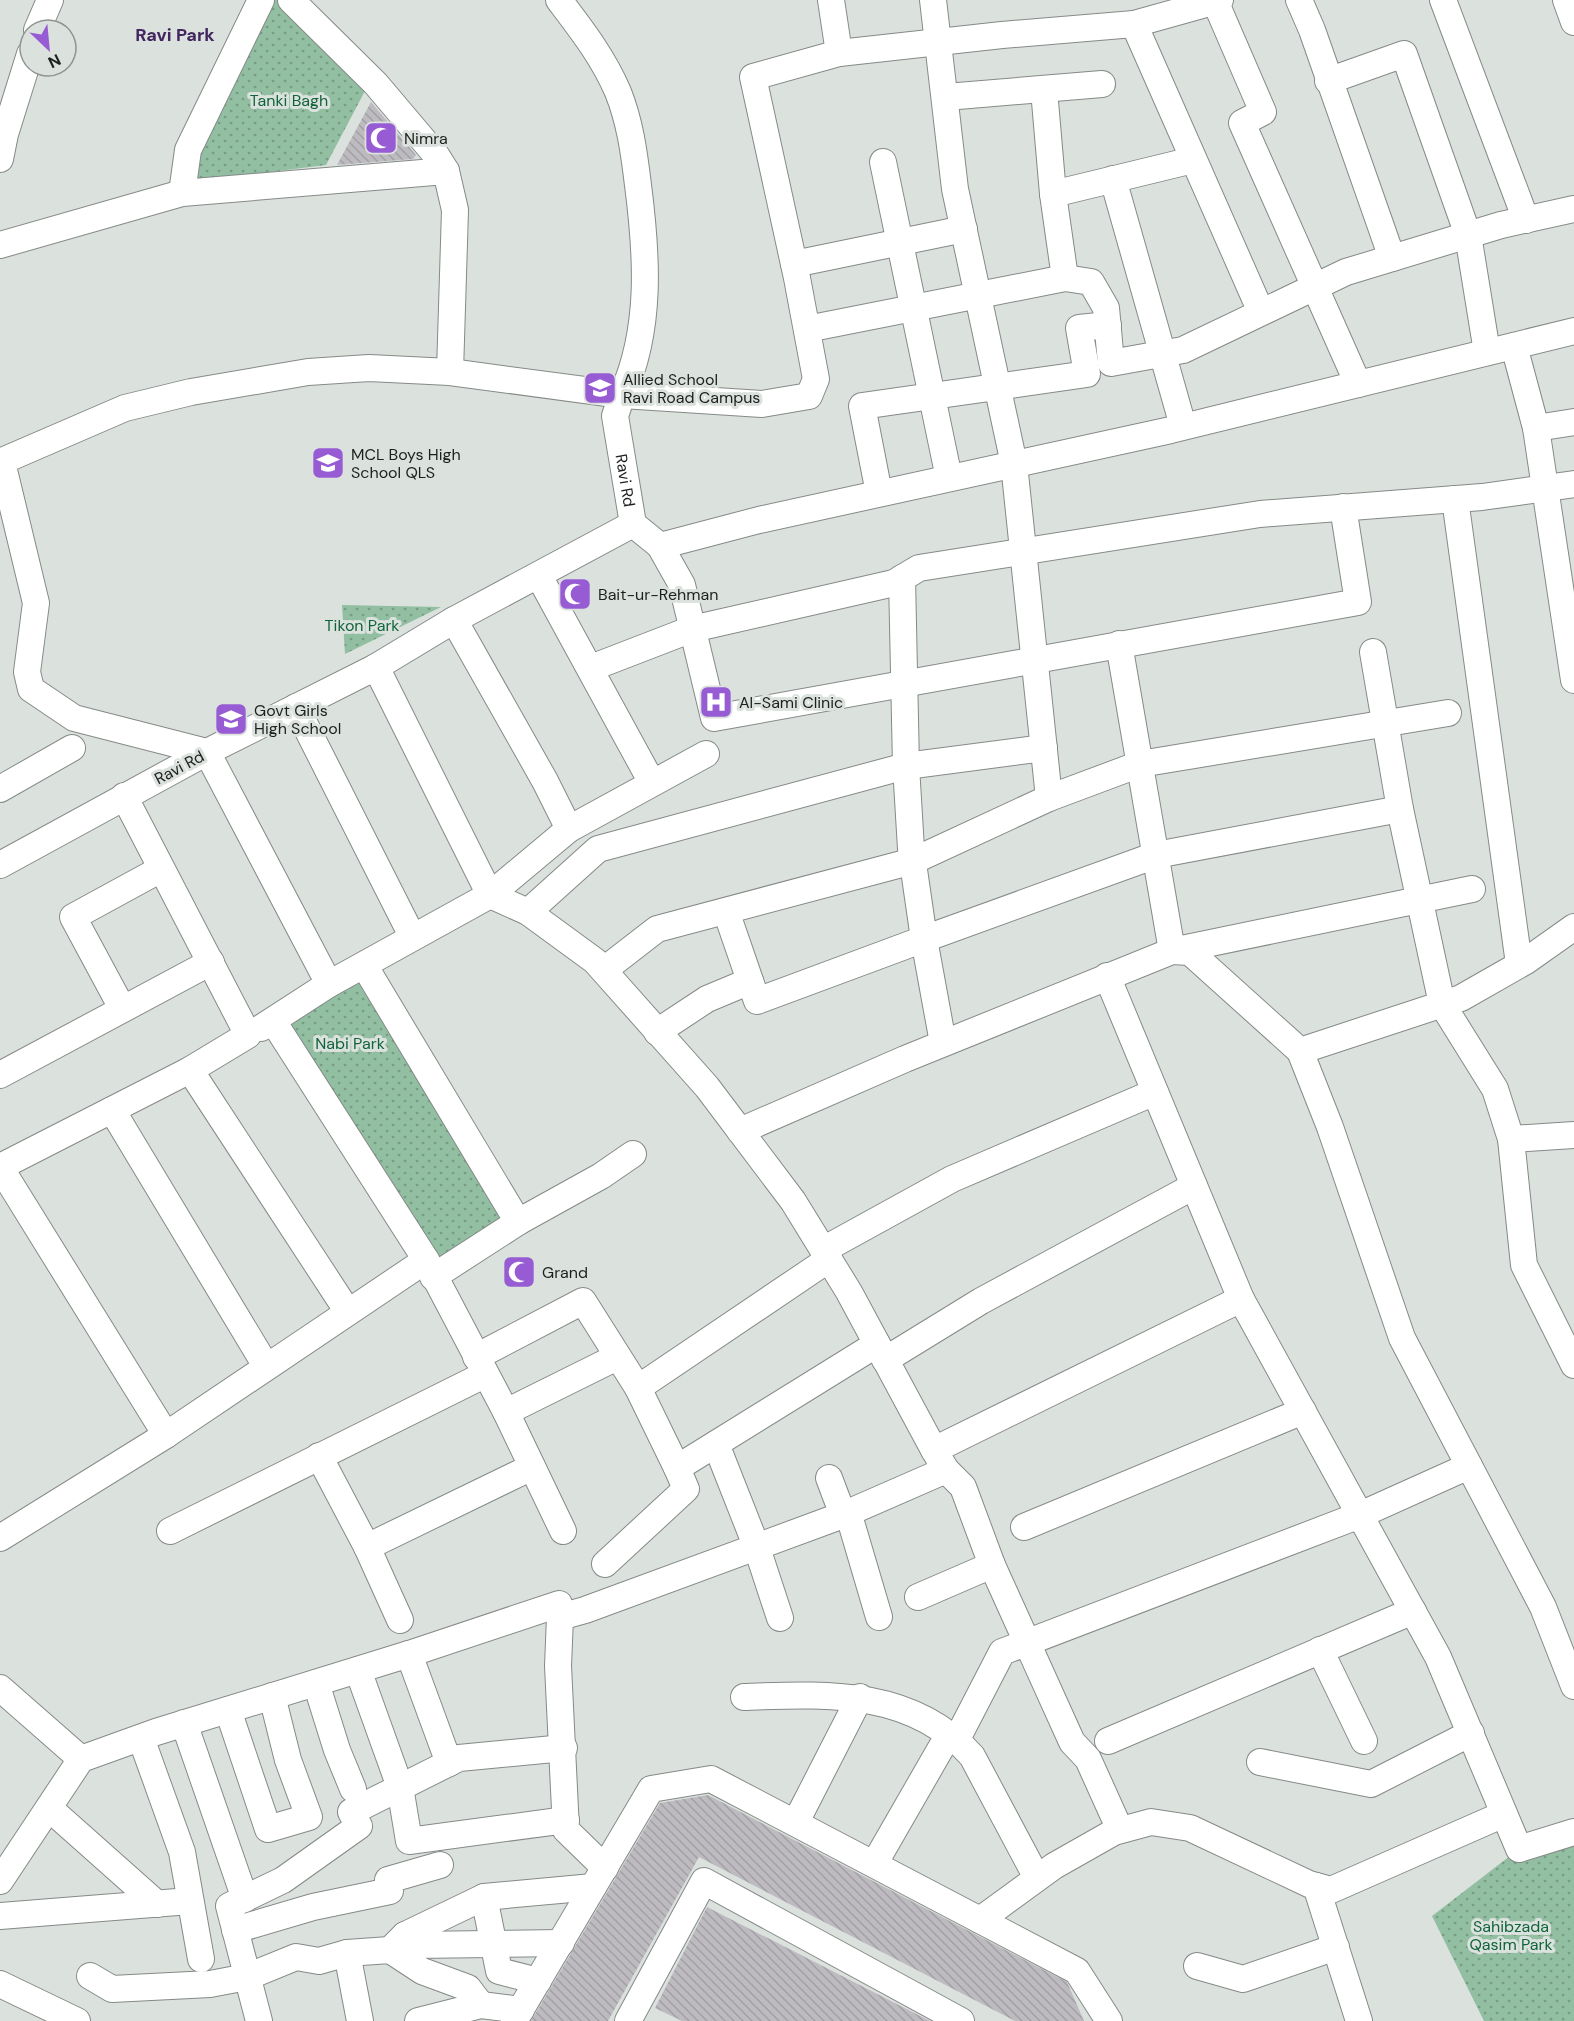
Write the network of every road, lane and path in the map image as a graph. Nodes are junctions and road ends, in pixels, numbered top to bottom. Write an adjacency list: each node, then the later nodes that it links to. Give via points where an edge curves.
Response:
1 (50, 0): 11 (street)
2 (261, 0): 26 (street, via 188,150)
3 (291, 0): 24 (street, via 376,84)
4 (559, 0): 50 (street, Ravi Rd, via 596,48 618,91 632,132 646,247 641,328 634,368)
5 (831, 0): 15 (street)
6 (933, 0): 14 (street)
7 (1299, 0): 17 (street)
8 (1443, 0): 29 (street)
9 (1566, 0): 12 (street)
10 (1217, 1): 13 (street); 37 (street, via 1263,112 1242,123)
11 (43, 18)
12 (1574, 22)
13 (1134, 24): 14 (street); 22 (street)
14 (940, 42): 15 (street); 20 (street)
15 (839, 53): 35 (street, via 753,77)
16 (22, 78): 21 (street)
17 (1328, 81): 31 (street, via 1404,54); 34 (street)
18 (1102, 84): 19 (street)
19 (1044, 90): 20 (street); 27 (street)
20 (946, 98): 30 (street, via 955,189)
21 (0, 159)
22 (1193, 160): 25 (street); 40 (street)
23 (884, 162): 32 (street)
24 (446, 171): 26 (street); 47 (street, via 455,210)
25 (1113, 179): 27 (street); 46 (street)
26 (182, 193): 33 (street)
27 (1053, 194): 36 (street)
28 (1574, 209): 29 (street)
29 (1526, 220): 31 (street)
30 (964, 229): 32 (street); 38 (street)
31 (1468, 235): 34 (street); 45 (street)
32 (900, 242): 35 (street); 39 (street)
33 (0, 245)
34 (1392, 258): 37 (street)
35 (794, 264): 42 (street)
36 (1065, 278): 38 (street); 41 (street, via 1091,282 1106,308)
37 (1314, 286): 40 (street); 48 (street)
38 (979, 295): 39 (street); 49 (street)
39 (914, 308): 42 (street); 51 (street)
40 (1261, 312): 46 (street, via 1183,351)
41 (1108, 325): 46 (street, via 1111,363); 49 (street, via 1079,328 1087,374)
42 (807, 329): 50 (street, via 816,379 809,396 762,404)
43 (1574, 332): 44 (street)
44 (1515, 346): 45 (street); 54 (street)
45 (1488, 352): 48 (street)
46 (1162, 354): 53 (street)
47 (450, 372): 50 (street); 55 (street, via 369,368 308,372 191,392 125,408)
48 (1358, 384): 53 (street)
49 (997, 387): 51 (street); 56 (street)
50 (622, 395): 63 (street, Ravi Rd, via 615,416)
51 (932, 396): 57 (street); 60 (street, via 862,406)
52 (1574, 422): 54 (street)
53 (1183, 426): 56 (street)
54 (1536, 428): 59 (street)
55 (1, 462): 83 (street, via 36,603 27,672 31,689 74,718)
56 (1014, 464): 57 (street); 65 (street)
57 (949, 478): 60 (street)
58 (1574, 484): 59 (street)
59 (1546, 488): 61 (street); 68 (street)
60 (879, 493): 64 (street)
61 (1455, 499): 62 (street); 107 (street)
62 (1343, 507): 65 (street, via 1260,514); 71 (street, via 1358,602)
63 (633, 524): 64 (street); 66 (street, Ravi Rd)
64 (660, 546): 70 (street, via 682,585)
65 (1023, 552): 67 (street, via 918,568); 73 (street)
66 (539, 576): 69 (street, Ravi Rd); 75 (street)
67 (902, 579): 70 (street); 77 (street)
68 (1569, 617): 76 (street)
69 (454, 620): 74 (street, Ravi Rd); 92 (street)
70 (692, 629): 75 (street); 77 (street, via 714,718)
71 (1119, 644): 73 (street); 85 (street)
72 (1373, 652): 80 (street)
73 (1035, 659): 77 (street); 82 (street)
74 (376, 667): 78 (street, Ravi Rd); 98 (street)
75 (591, 668): 87 (street)
76 (1574, 680)
77 (903, 682): 86 (street)
78 (296, 707): 83 (street, Ravi Rd); 103 (street)
79 (1448, 713): 80 (street)
80 (1385, 723): 85 (street); 91 (street)
81 (72, 748): 88 (street)
82 (1044, 748): 86 (street); 90 (street)
83 (207, 752): 89 (street, Ravi Rd); 112 (street)
84 (706, 754): 87 (street)
85 (1140, 764): 90 (street); 93 (street)
86 (906, 766): 94 (street); 101 (street, via 598,849)
87 (651, 781): 92 (street)
88 (0, 789)
89 (124, 796): 95 (street, Ravi Rd); 96 (street)
90 (1049, 798): 94 (street)
91 (1400, 809): 93 (street); 99 (street)
92 (569, 829): 98 (street)
93 (1156, 855): 104 (street); 105 (street)
94 (913, 861): 100 (street); 104 (street)
95 (0, 865)
96 (161, 869): 106 (street); 114 (street, via 73,917)
97 (1472, 888): 99 (street)
98 (490, 895): 101 (street); 103 (street)
99 (1419, 900): 105 (street); 113 (street)
100 (726, 911): 109 (street, via 657,929); 111 (street)
101 (528, 912): 109 (street)
102 (1574, 927): 107 (street)
103 (412, 936): 108 (street)
104 (924, 939): 111 (street, via 757,1001); 118 (street)
105 (1172, 951): 110 (street); 119 (street, via 1190,952)
106 (211, 962): 114 (street); 117 (street)
107 (1519, 964): 113 (street, via 1461,998)
108 (364, 965): 112 (street); 130 (street)
109 (604, 970): 116 (street)
110 (1107, 976): 118 (street); 122 (street)
111 (750, 981): 116 (street, via 707,999)
112 (329, 984): 115 (street)
113 (1442, 1004): 119 (street); 126 (street, via 1495,1089)
114 (122, 1008): 121 (street)
115 (273, 1021): 117 (street); 132 (street)
116 (657, 1032): 124 (street)
117 (248, 1035): 120 (street)
118 (943, 1043): 124 (street)
119 (1300, 1051): 148 (street, via 1402,1338)
120 (190, 1070): 123 (street); 134 (street)
121 (0, 1075)
122 (1155, 1092): 129 (street); 131 (street, via 952,1179)
123 (112, 1110): 128 (street); 139 (street)
124 (740, 1131): 131 (street, via 793,1201)
125 (1574, 1135): 126 (street)
126 (1511, 1139): 135 (street, via 1524,1265)
127 (633, 1154): 130 (street)
128 (0, 1167): 144 (street)
129 (1194, 1186): 133 (street); 136 (street)
130 (518, 1222): 132 (street)
131 (826, 1254): 136 (street); 141 (street)
132 (430, 1269): 134 (street); 140 (street)
133 (1240, 1299): 142 (street); 147 (street)
134 (348, 1312): 139 (street)
135 (1566, 1331): 138 (street)
136 (881, 1352): 145 (street); 147 (street)
137 (617, 1357): 140 (street, via 583,1301); 141 (street); 143 (street)
138 (1574, 1365)
139 (266, 1366): 144 (street)
140 (480, 1366): 143 (street); 146 (street)
141 (638, 1388): 150 (street)
142 (1303, 1411): 153 (street); 154 (street)
143 (506, 1412): 149 (street)
144 (166, 1435): 157 (street)
145 (716, 1444): 150 (street); 159 (street)
146 (319, 1456): 155 (street); 158 (street)
147 (940, 1460): 152 (street); 161 (street, via 963,1487)
148 (1469, 1466): 153 (street); 173 (street, via 1543,1607)
149 (532, 1467): 156 (street); 158 (street)
150 (677, 1468): 160 (street, via 686,1489)
151 (829, 1478): 152 (street)
152 (845, 1514): 159 (street); 165 (street)
153 (1360, 1515): 163 (street); 168 (street)
154 (1024, 1527)
155 (170, 1531)
156 (563, 1531)
157 (0, 1539)
158 (367, 1547): 167 (street)
159 (757, 1548): 164 (street); 166 (street)
160 (605, 1564)
161 (992, 1565): 162 (street); 168 (street)
162 (918, 1597)
163 (1413, 1611): 169 (street); 180 (street)
164 (560, 1617): 170 (street, via 559,1605); 185 (street, via 558,1666)
165 (879, 1617)
166 (780, 1618)
167 (400, 1620)
168 (1027, 1642): 181 (street, via 1002,1652); 195 (street, via 1072,1742 1088,1759)
169 (1320, 1650): 183 (street); 184 (street)
170 (409, 1654): 171 (street); 187 (street)
171 (358, 1670): 172 (street); 189 (street)
172 (316, 1683): 175 (street); 190 (street)
173 (1574, 1686)
174 (0, 1688): 186 (street)
175 (272, 1696): 178 (street); 178 (street, via 288,1760 309,1816 268,1829)
176 (744, 1697): 177 (street)
177 (860, 1697): 181 (street, via 923,1717); 193 (street)
178 (228, 1710): 179 (street)
179 (184, 1723): 182 (street); 204 (street)
180 (1471, 1733): 188 (street, via 1371,1784); 192 (street)
181 (953, 1736): 197 (street); 200 (street, via 972,1756)
182 (141, 1737): 186 (street); 205 (street, via 182,1852)
183 (1108, 1741)
184 (1364, 1741)
185 (564, 1748): 187 (street); 194 (street)
186 (81, 1759): 191 (street)
187 (449, 1762): 189 (street)
188 (1260, 1762)
189 (400, 1787): 194 (street, via 409,1841); 204 (street, via 351,1812 358,1826 283,1880)
190 (353, 1789)
191 (48, 1808): 201 (street); 206 (street)
192 (1504, 1814): 196 (street, via 1519,1849); 202 (street, via 1331,1890)
193 (799, 1816)
194 (566, 1820): 199 (street, via 566,1830)
195 (1120, 1830): 200 (street); 202 (street, via 1151,1822 1190,1828)
196 (1574, 1832)
197 (880, 1854)
198 (440, 1865): 209 (street, via 388,1880 390,1891 313,1907)
199 (599, 1878): 203 (street); 208 (street, via 651,1789 711,1779); 212 (street)
200 (1037, 1878): 208 (street)
201 (0, 1881)
202 (1316, 1886): 213 (street)
203 (484, 1897): 210 (street); 211 (street)
204 (245, 1899): 209 (street, via 229,1906)
205 (190, 1901): 206 (street); 215 (street)
206 (157, 1904): 207 (street)
207 (0, 1916)
208 (980, 1920): 230 (street, via 1077,1971)
209 (235, 1930): 218 (street)
210 (397, 1942): 211 (street, via 414,1946); 214 (street); 221 (street, via 422,1971 468,1988)
211 (493, 1942): 212 (street); 219 (street, via 499,1971)
212 (561, 1943): 219 (street)
213 (1335, 1947): 216 (street, via 1243,1979); 231 (street)
214 (347, 1953): 218 (street, via 319,1961 296,1957); 226 (street)
215 (201, 1959)
216 (1197, 1966)
217 (90, 1976): 218 (street, via 112,1989 210,1984)
218 (247, 1977): 225 (street)
219 (538, 1982): 222 (street)
220 (0, 1984): 224 (street)
221 (481, 2006): 222 (street); 223 (street)
222 (518, 2016)
223 (445, 2018): 227 (street)
224 (76, 2021)
225 (259, 2021)
226 (360, 2021)
227 (418, 2021)
228 (628, 2021): 229 (street, via 704,1881)
229 (961, 2021)
230 (1109, 2021)
231 (1359, 2021)

